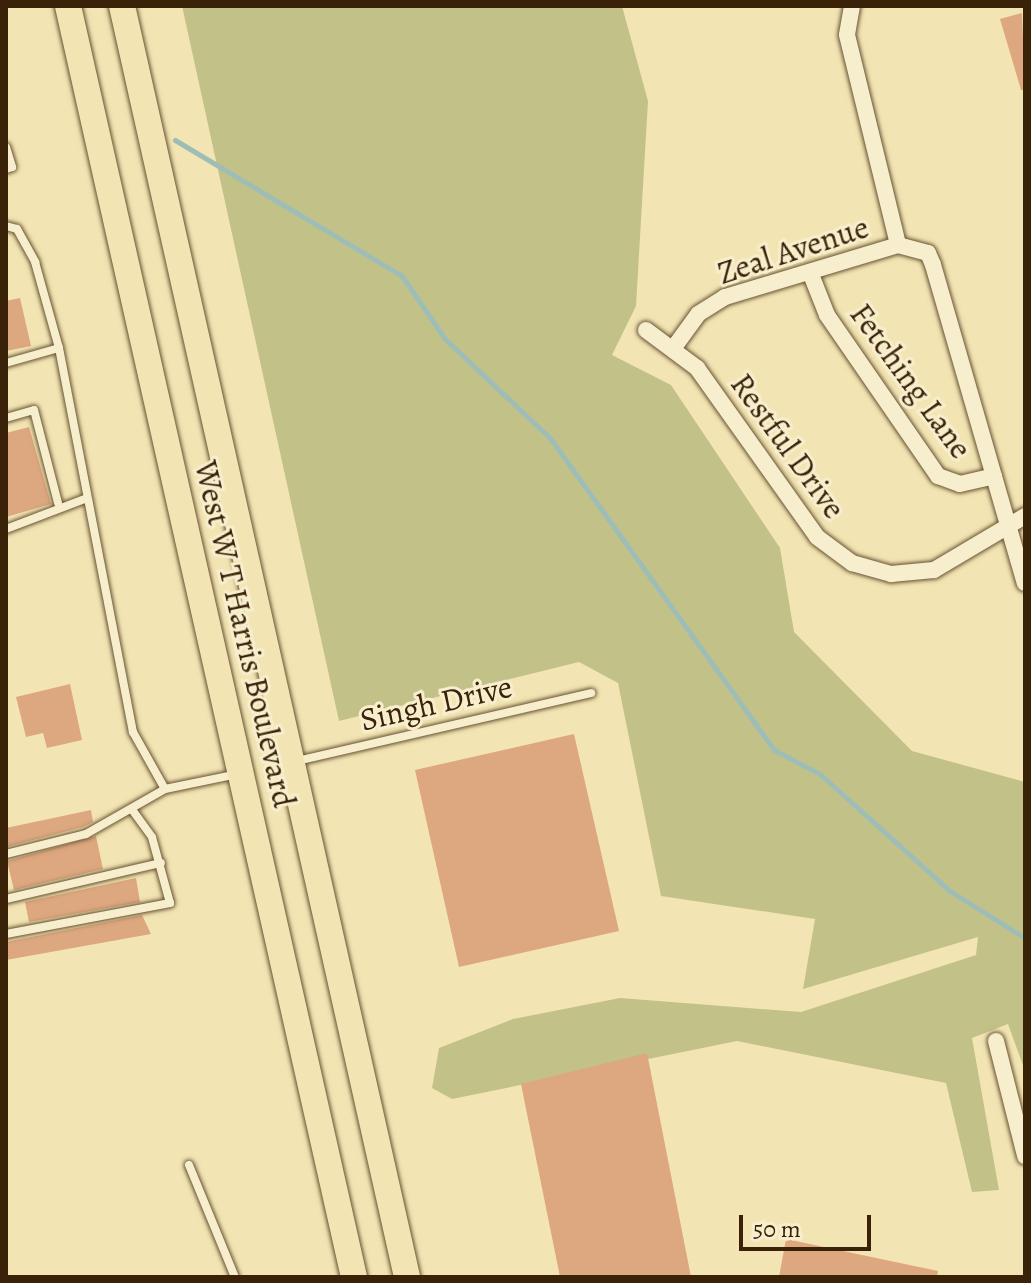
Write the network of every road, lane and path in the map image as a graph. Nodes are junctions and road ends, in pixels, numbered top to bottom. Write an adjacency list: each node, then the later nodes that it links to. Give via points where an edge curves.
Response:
1 (68, 6): 23 (main road, West W T Harris Boulevard)
2 (122, 6): 22 (main road, West W T Harris Boulevard)
3 (852, 6): 7 (street, via 847,35)
4 (6, 147): 5 (lane)
5 (6, 169)
6 (6, 226): 11 (lane, via 17,229 35,262)
7 (898, 245): 8 (street, Zeal Avenue); 14 (street, via 928,253 933,265)
8 (810, 272): 10 (street, Zeal Avenue, via 725,297 698,314); 14 (street, Fetching Lane, via 827,315 938,476 960,484)
9 (646, 330): 10 (street, Restful Drive)
10 (675, 346): 18 (street, Restful Drive, via 817,537 852,563 891,574 934,570)
11 (59, 348): 12 (lane); 15 (lane)
12 (6, 363)
13 (6, 418): 16 (lane, via 34,410)
14 (994, 476): 18 (street)
15 (87, 498): 16 (lane); 24 (lane, via 133,732)
16 (58, 503): 19 (lane, via 45,518)
17 (1025, 516): 18 (street, Restful Drive)
18 (1009, 527): 20 (street)
19 (6, 529)
20 (1025, 583)
21 (591, 693): 22 (lane, Singh Drive)
22 (292, 762): 37 (main road, West W T Harris Boulevard)
23 (242, 773): 24 (lane); 31 (main road, West W T Harris Boulevard)
24 (165, 789): 25 (lane)
25 (133, 811): 26 (lane, via 86,834); 27 (lane)
26 (6, 854)
27 (161, 863): 28 (lane); 29 (lane, via 170,903)
28 (6, 899)
29 (6, 934)
30 (996, 1041): 32 (street)
31 (320, 1125): 35 (main road, West W T Harris Boulevard); 36 (main road)
32 (1025, 1156)
33 (189, 1165): 34 (lane)
34 (235, 1277)
35 (354, 1277)
36 (372, 1277)
37 (407, 1277)

